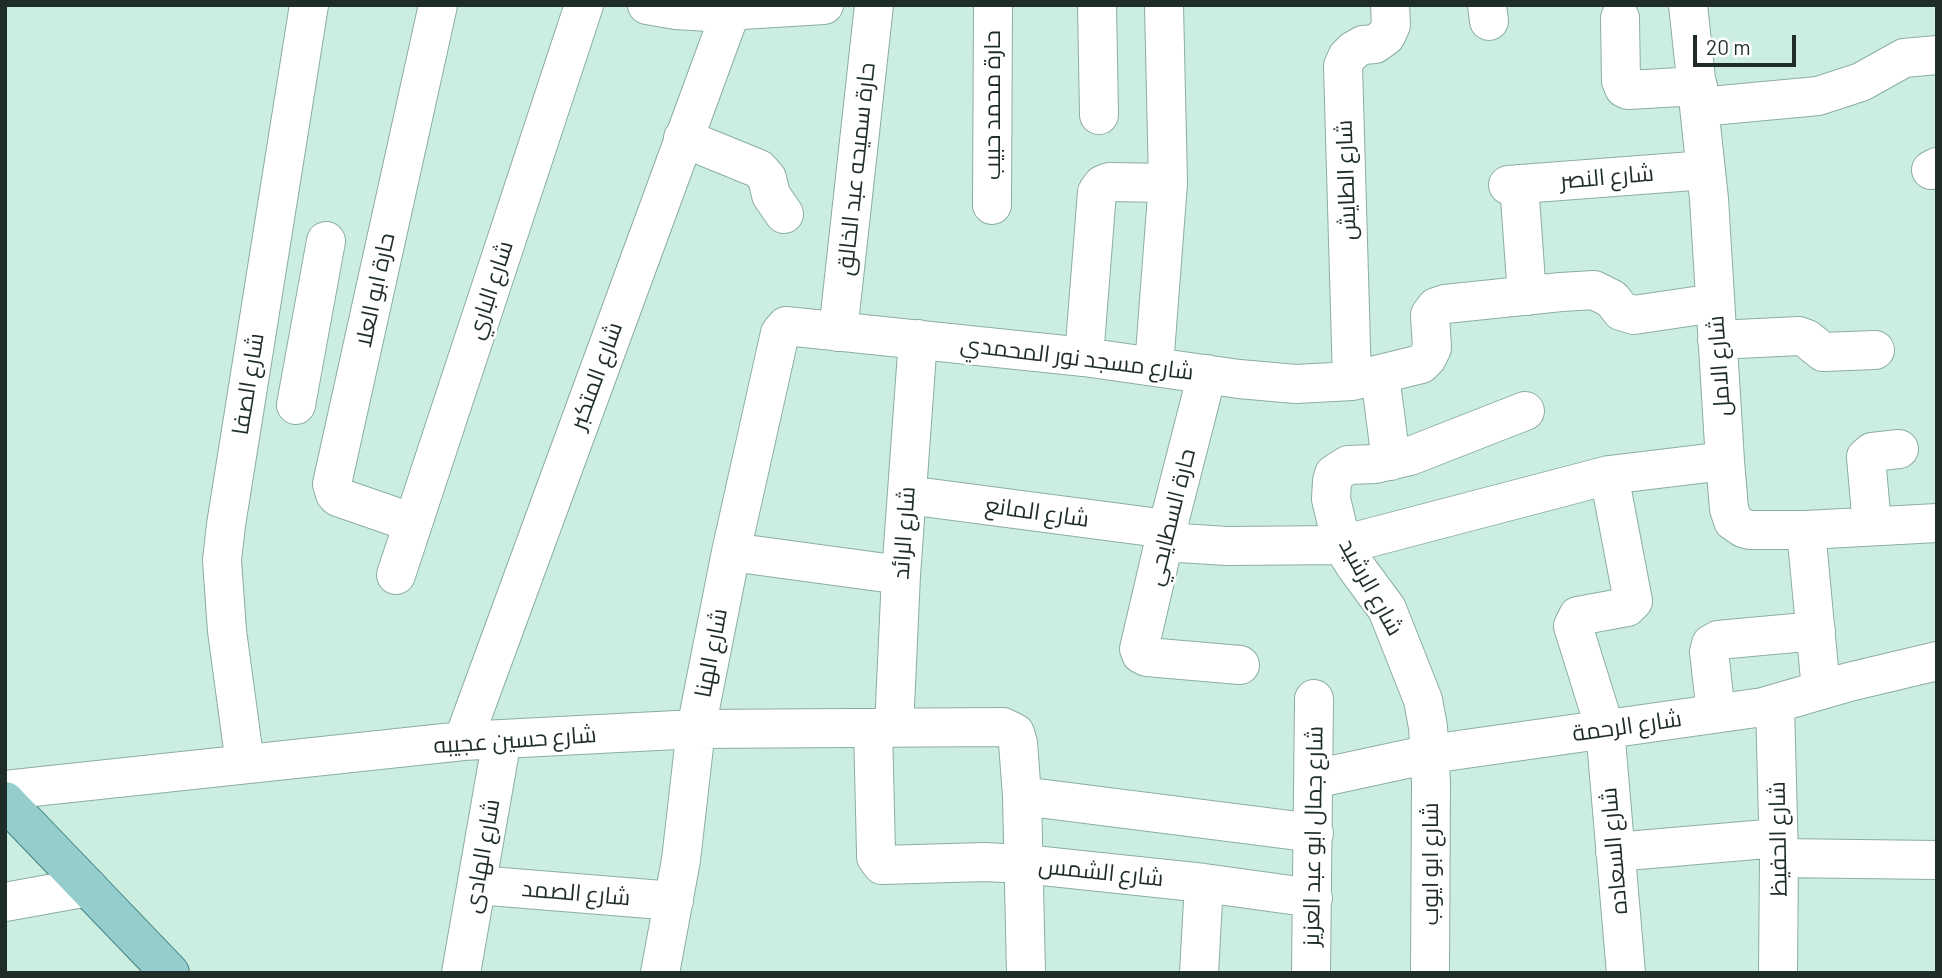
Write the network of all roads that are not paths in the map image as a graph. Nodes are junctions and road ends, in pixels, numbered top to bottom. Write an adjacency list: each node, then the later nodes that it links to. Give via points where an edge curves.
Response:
1 (309, 5): 22 (street, شارع الصفا)
2 (438, 5): 24 (street, حارة ابو العلا)
3 (584, 5): 42 (street, شارع الباري)
4 (648, 5): 12 (street, via 676,10)
5 (824, 5): 12 (street)
6 (874, 5): 27 (street, حارة سميحه عبد الخالق)
7 (993, 5): 20 (street, حارة محمد حبيب)
8 (1097, 5): 16 (street)
9 (1164, 5): 19 (street)
10 (1390, 5): 34 (street, شارع الطايش, via 1391,25 1386,36 1354,50 1343,66)
11 (1688, 5): 15 (street, شارع الامل)
12 (755, 9): 17 (street, شارع المتكبر)
13 (1620, 18): 15 (street, via 1624,88)
14 (1937, 55): 15 (street, via 1904,58 1861,82 1818,96)
15 (1699, 96): 18 (street, شارع الامل)
16 (1099, 115)
17 (683, 138): 21 (street, via 759,169); 62 (street, شارع المتكبر)
18 (1706, 170): 25 (street, شارع النصر, via 1513,185); 26 (street, شارع الامل)
19 (1168, 183): 31 (street, via 1109,182 1097,192); 32 (street)
20 (992, 205)
21 (784, 214)
22 (273, 229): 23 (street); 64 (street, شارع الصفا, via 222,560 225,619)
23 (326, 241): 24 (street); 35 (street)
24 (383, 253): 42 (street, حارة ابو العلا, via 332,489 338,497)
25 (1527, 296): 26 (street, via 1594,290 1612,299 1620,311 1634,315); 34 (street, شارع مسجد نور المحمدي, via 1436,307 1430,315 1432,348 1427,358 1414,367)
26 (1716, 322): 30 (street, via 1799,336 1823,352); 39 (street, شارع الامل)
27 (838, 332): 28 (street, شارع مسجد نور المحمدي, via 790,326 782,329); 29 (street, شارع مسجد نور المحمدي)
28 (780, 337): 48 (street, شارع الهنا)
29 (918, 339): 31 (street, شارع مسجد نور المحمدي); 41 (street, شارع الرائد)
30 (1875, 350)
31 (1084, 357): 32 (street, شارع مسجد نور المحمدي)
32 (1154, 366): 33 (street, شارع مسجد نور المحمدي)
33 (1207, 374): 34 (street, شارع مسجد نور المحمدي, via 1296,384); 46 (street, حارة السطايحي)
34 (1366, 378): 38 (street)
35 (296, 405)
36 (1525, 411): 38 (street)
37 (1899, 449): 44 (street, via 1866,457)
38 (1391, 461): 47 (street, شارع الرشيد, via 1348,465 1335,474 1331,499)
39 (1725, 461): 40 (street, شارع المانع); 45 (street, شارع الامل, via 1730,515 1738,526)
40 (1609, 475): 47 (street, شارع المانع); 60 (street, شارع السعاده, via 1633,601 1628,607 1578,616 1573,626)
41 (907, 495): 46 (street, شارع المانع); 50 (street, شارع الرائد)
42 (413, 523): 49 (street, شارع الباري)
43 (1937, 523): 44 (street, شارع الامل)
44 (1871, 526): 45 (street, شارع الامل)
45 (1806, 530): 51 (street)
46 (1166, 536): 47 (street, شارع المانع, via 1227,546); 53 (street, حارة السطايحي, via 1141,654)
47 (1342, 545): 63 (street, شارع الرشيد, via 1394,623 1423,700)
48 (731, 552): 50 (street); 59 (street, شارع الهنا)
49 (396, 575)
50 (901, 575): 58 (street, شارع الرائد)
51 (1816, 631): 54 (street); 57 (street, via 1711,644)
52 (1937, 661): 54 (street, شارع الرحمة)
53 (1240, 665)
54 (1821, 690): 56 (street, شارع الرحمة)
55 (1314, 699): 65 (street, شارع جمال ابو عبد العزيز)
56 (1775, 705): 57 (street, شارع الرحمة); 70 (street, شارع الحفيظ)
57 (1716, 713): 60 (street, شارع الرحمة)
58 (883, 728): 59 (street, شارع حسين عجيبه); 67 (street, شارع حسين عجيبه, via 1003,727 1015,733 1018,743); 74 (street, شارع الرائد, via 876,857)
59 (696, 729): 61 (street, شارع حسين عجيبه); 79 (street, شارع الهنا)
60 (1605, 729): 63 (street, شارع الرحمة); 71 (street, شارع السعاده)
61 (502, 739): 62 (street, شارع حسين عجيبه); 76 (street, شارع الهادى)
62 (463, 741): 64 (street, شارع حسين عجيبه)
63 (1430, 754): 65 (street, شارع الرحمة); 87 (street, شارع ابو ايوب)
64 (245, 764): 66 (street, شارع حسين عجيبه)
65 (1314, 779): 69 (street, شارع جمال ابو عبد العزيز)
66 (5, 790)
67 (1022, 796): 69 (street); 73 (street)
68 (5, 801): 77 (main road)
69 (1314, 833): 78 (street, شارع جمال ابو عبد العزيز)
70 (1779, 848): 71 (street); 72 (street); 89 (street, شارع الحفيظ)
71 (1615, 852): 88 (street, شارع السعاده)
72 (1937, 860)
73 (1024, 864): 74 (street, شارع الشمس); 75 (street, شارع الشمس); 84 (street)
74 (888, 866)
75 (1203, 883): 78 (street, شارع الشمس); 85 (street)
76 (477, 885): 79 (street, شارع الصمد); 82 (street, شارع الهادى)
77 (88, 887): 80 (street); 81 (main road)
78 (1313, 898): 86 (street, شارع جمال ابو عبد العزيز)
79 (674, 901): 83 (street, شارع الهنا)
80 (5, 902)
81 (170, 973)
82 (461, 973)
83 (660, 973)
84 (1026, 973)
85 (1199, 973)
86 (1311, 973)
87 (1430, 973)
88 (1626, 973)
89 (1778, 973)

